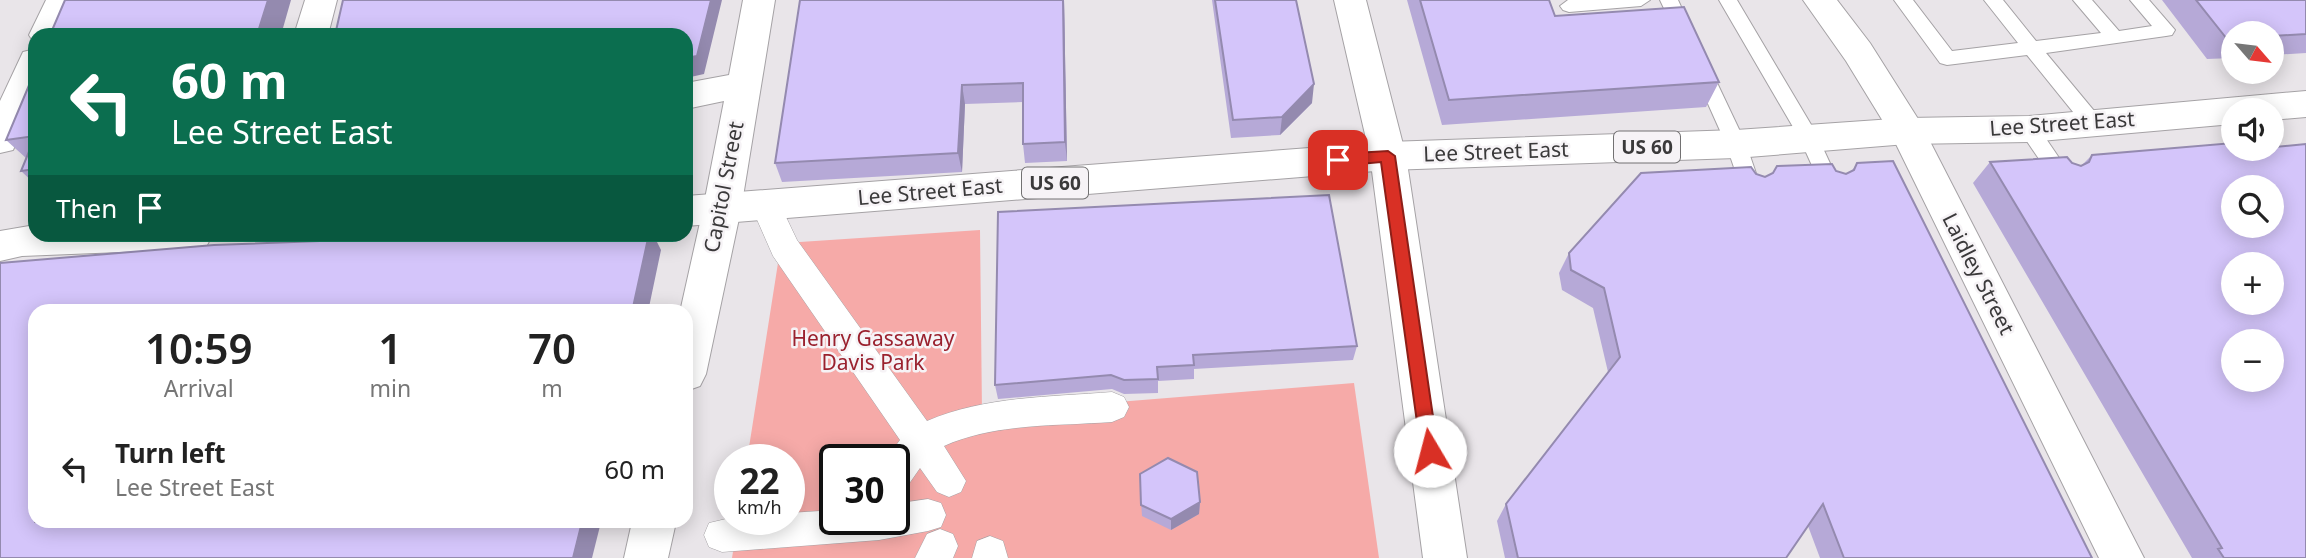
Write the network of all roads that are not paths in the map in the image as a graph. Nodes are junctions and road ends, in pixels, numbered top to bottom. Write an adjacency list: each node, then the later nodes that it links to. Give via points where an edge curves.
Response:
1 (62, 0): 14 (main road)
2 (321, 0): 15 (main road)
3 (759, 0): 19 (main road, Capitol Street)
4 (1350, 0): 28 (main road)
5 (1641, 0): 13 (lane)
6 (1669, 0): 27 (lane)
7 (1728, 0): 25 (lane)
8 (1819, 0): 24 (main road, Laidley Street)
9 (1903, 0): 17 (lane, via 1947,58)
10 (1993, 0): 17 (lane)
11 (2082, 0): 16 (lane)
12 (2138, 0): 16 (lane, via 2166,30)
13 (1569, 6)
14 (49, 28)
15 (313, 28)
16 (2115, 38): 17 (lane)
17 (2031, 47): 22 (lane)
18 (28, 77): 26 (main road)
19 (743, 85): 20 (main road); 33 (main road, Capitol Street)
20 (693, 95)
21 (2306, 104): 22 (main road, Lee Street East / US 60)
22 (2093, 123): 23 (main road, Lee Street East / US 60)
23 (2029, 129): 24 (main road, Lee Street East / US 60); 29 (lane)
24 (1907, 131): 25 (main road, Lee Street East / US 60); 46 (main road, Laidley Street)
25 (1809, 138): 27 (main road, Lee Street East / US 60); 30 (lane)
26 (0, 140)
27 (1736, 144): 28 (main road, Lee Street East / US 60); 31 (lane)
28 (1388, 156): 32 (main road, Lee Street East / US 60); 45 (main road)
29 (2061, 176)
30 (1830, 185)
31 (1751, 188)
32 (766, 206): 33 (main road, Lee Street East / US 60); 38 (street, via 784,247)
33 (704, 210): 36 (main road, Capitol Street)
34 (28, 241): 35 (main road)
35 (0, 246)
36 (693, 310)
37 (1112, 407): 38 (street, via 961,422)
38 (922, 442): 39 (street); 40 (street)
39 (910, 454)
40 (949, 481)
41 (653, 528): 44 (main road)
42 (910, 532): 43 (street)
43 (934, 540)
44 (646, 558)
45 (1445, 558)
46 (2122, 558)

